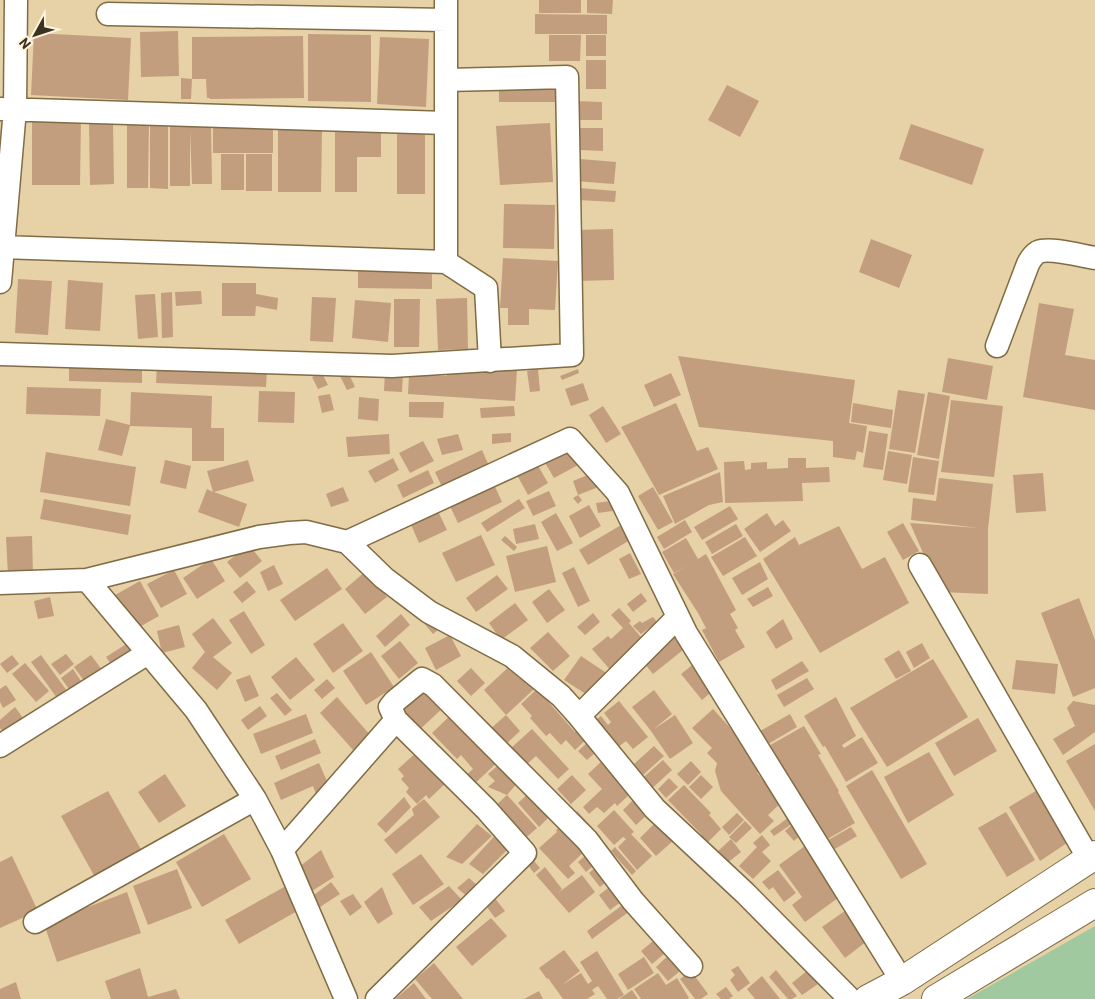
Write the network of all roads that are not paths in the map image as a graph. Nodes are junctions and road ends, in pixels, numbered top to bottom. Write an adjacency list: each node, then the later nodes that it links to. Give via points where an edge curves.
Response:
1 (10, 8): 5 (street)
2 (446, 10): 3 (street); 4 (street)
3 (108, 14)
4 (446, 80): 6 (street); 13 (street, via 567,77 572,355)
5 (8, 109): 6 (street); 7 (street)
6 (446, 123): 9 (street)
7 (2, 247): 9 (street); 10 (street)
8 (1095, 258): 11 (street, via 1047,251 1032,257)
9 (446, 262): 13 (street, via 486,288)
10 (0, 282)
11 (997, 346)
12 (0, 354): 13 (street, via 392,366)
13 (490, 360)
14 (347, 542): 16 (street, via 306,532 289,533); 18 (street, via 570,440 618,493); 20 (street, via 384,578 429,612 512,656 561,696)
15 (920, 565): 25 (street)
16 (87, 580): 17 (street); 19 (street)
17 (0, 583)
18 (678, 617): 20 (street); 29 (street)
19 (148, 653): 22 (street); 23 (street, via 196,710)
20 (579, 716): 32 (street, via 655,809 745,893)
21 (396, 720): 24 (street); 28 (street, via 391,704 422,678 426,680 586,840 633,901); 31 (street, via 486,809 525,853)
22 (0, 746)
23 (255, 799): 24 (street); 27 (street)
24 (282, 850): 30 (street)
25 (1092, 857): 29 (street)
26 (1095, 903): 34 (street)
27 (35, 922)
28 (691, 966)
29 (902, 981): 33 (street)
30 (346, 999)
31 (377, 999)
32 (850, 999)
33 (868, 999)
34 (936, 999)

